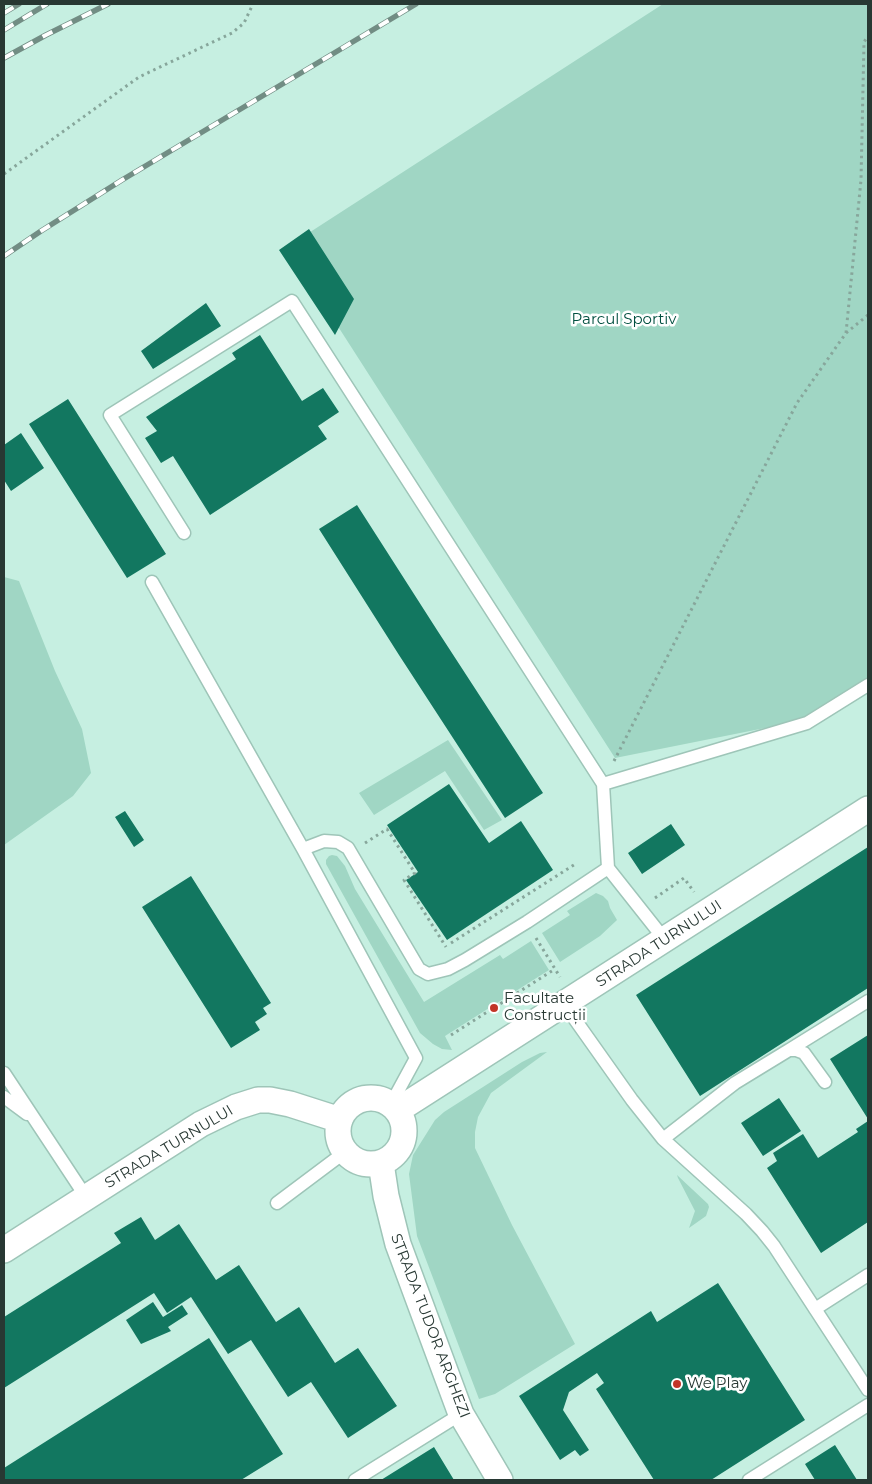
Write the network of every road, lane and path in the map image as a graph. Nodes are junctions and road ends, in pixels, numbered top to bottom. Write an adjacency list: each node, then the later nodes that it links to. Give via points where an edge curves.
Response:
1 (253, 4): 3 (path, via 244,23 232,33 140,77)
2 (868, 36): 5 (path, via 864,42 861,180)
3 (4, 174)
4 (868, 315): 5 (path)
5 (846, 333): 9 (path, via 797,403)
6 (184, 533): 9 (lane, via 110,414 292,301)
7 (152, 582): 11 (lane)
8 (868, 685): 9 (lane, via 806,723)
9 (603, 784): 14 (lane)
10 (868, 810): 17 (street, STRADA TURNULUI)
11 (303, 849): 12 (lane, via 324,841 338,842); 28 (lane, via 416,1058)
12 (351, 853): 16 (lane, via 419,969 428,974 448,969); 18 (path, via 387,829 415,873 404,880)
13 (581, 860): 15 (path)
14 (608, 868): 16 (lane); 17 (lane)
15 (515, 903): 16 (path); 18 (path)
16 (527, 922): 20 (path)
17 (665, 940): 21 (street, STRADA TURNULUI)
18 (446, 947): 19 (path)
19 (440, 951)
20 (555, 969): 21 (path); 23 (path)
21 (569, 1001): 28 (street, STRADA TURNULUI); 31 (lane, via 632,1100)
22 (868, 1001): 24 (lane)
23 (451, 1035)
24 (789, 1050): 26 (lane, via 804,1053); 31 (lane, via 735,1083)
25 (4, 1074): 29 (lane)
26 (825, 1082)
27 (4, 1097): 29 (lane)
28 (394, 1107): 30 (street, via 382,1099 361,1099 352,1104); 33 (street, via 404,1120 404,1142 391,1159)
29 (33, 1118): 34 (lane)
30 (340, 1120): 32 (street, via 338,1131); 34 (street, STRADA TURNULUI, via 270,1100 243,1104 201,1124)
31 (663, 1139): 38 (lane, via 762,1231)
32 (345, 1152): 33 (street, via 358,1162); 35 (lane)
33 (381, 1163): 41 (street, STRADA TUDOR ARGHEZI, via 398,1244)
34 (86, 1197): 36 (street, STRADA TURNULUI)
35 (278, 1203)
36 (4, 1250)
37 (868, 1275): 38 (lane)
38 (814, 1309): 39 (lane)
39 (868, 1390)
40 (868, 1405): 44 (lane)
41 (461, 1414): 42 (lane); 43 (street, STRADA TUDOR ARGHEZI)
42 (354, 1480)
43 (500, 1480)
44 (749, 1480)

